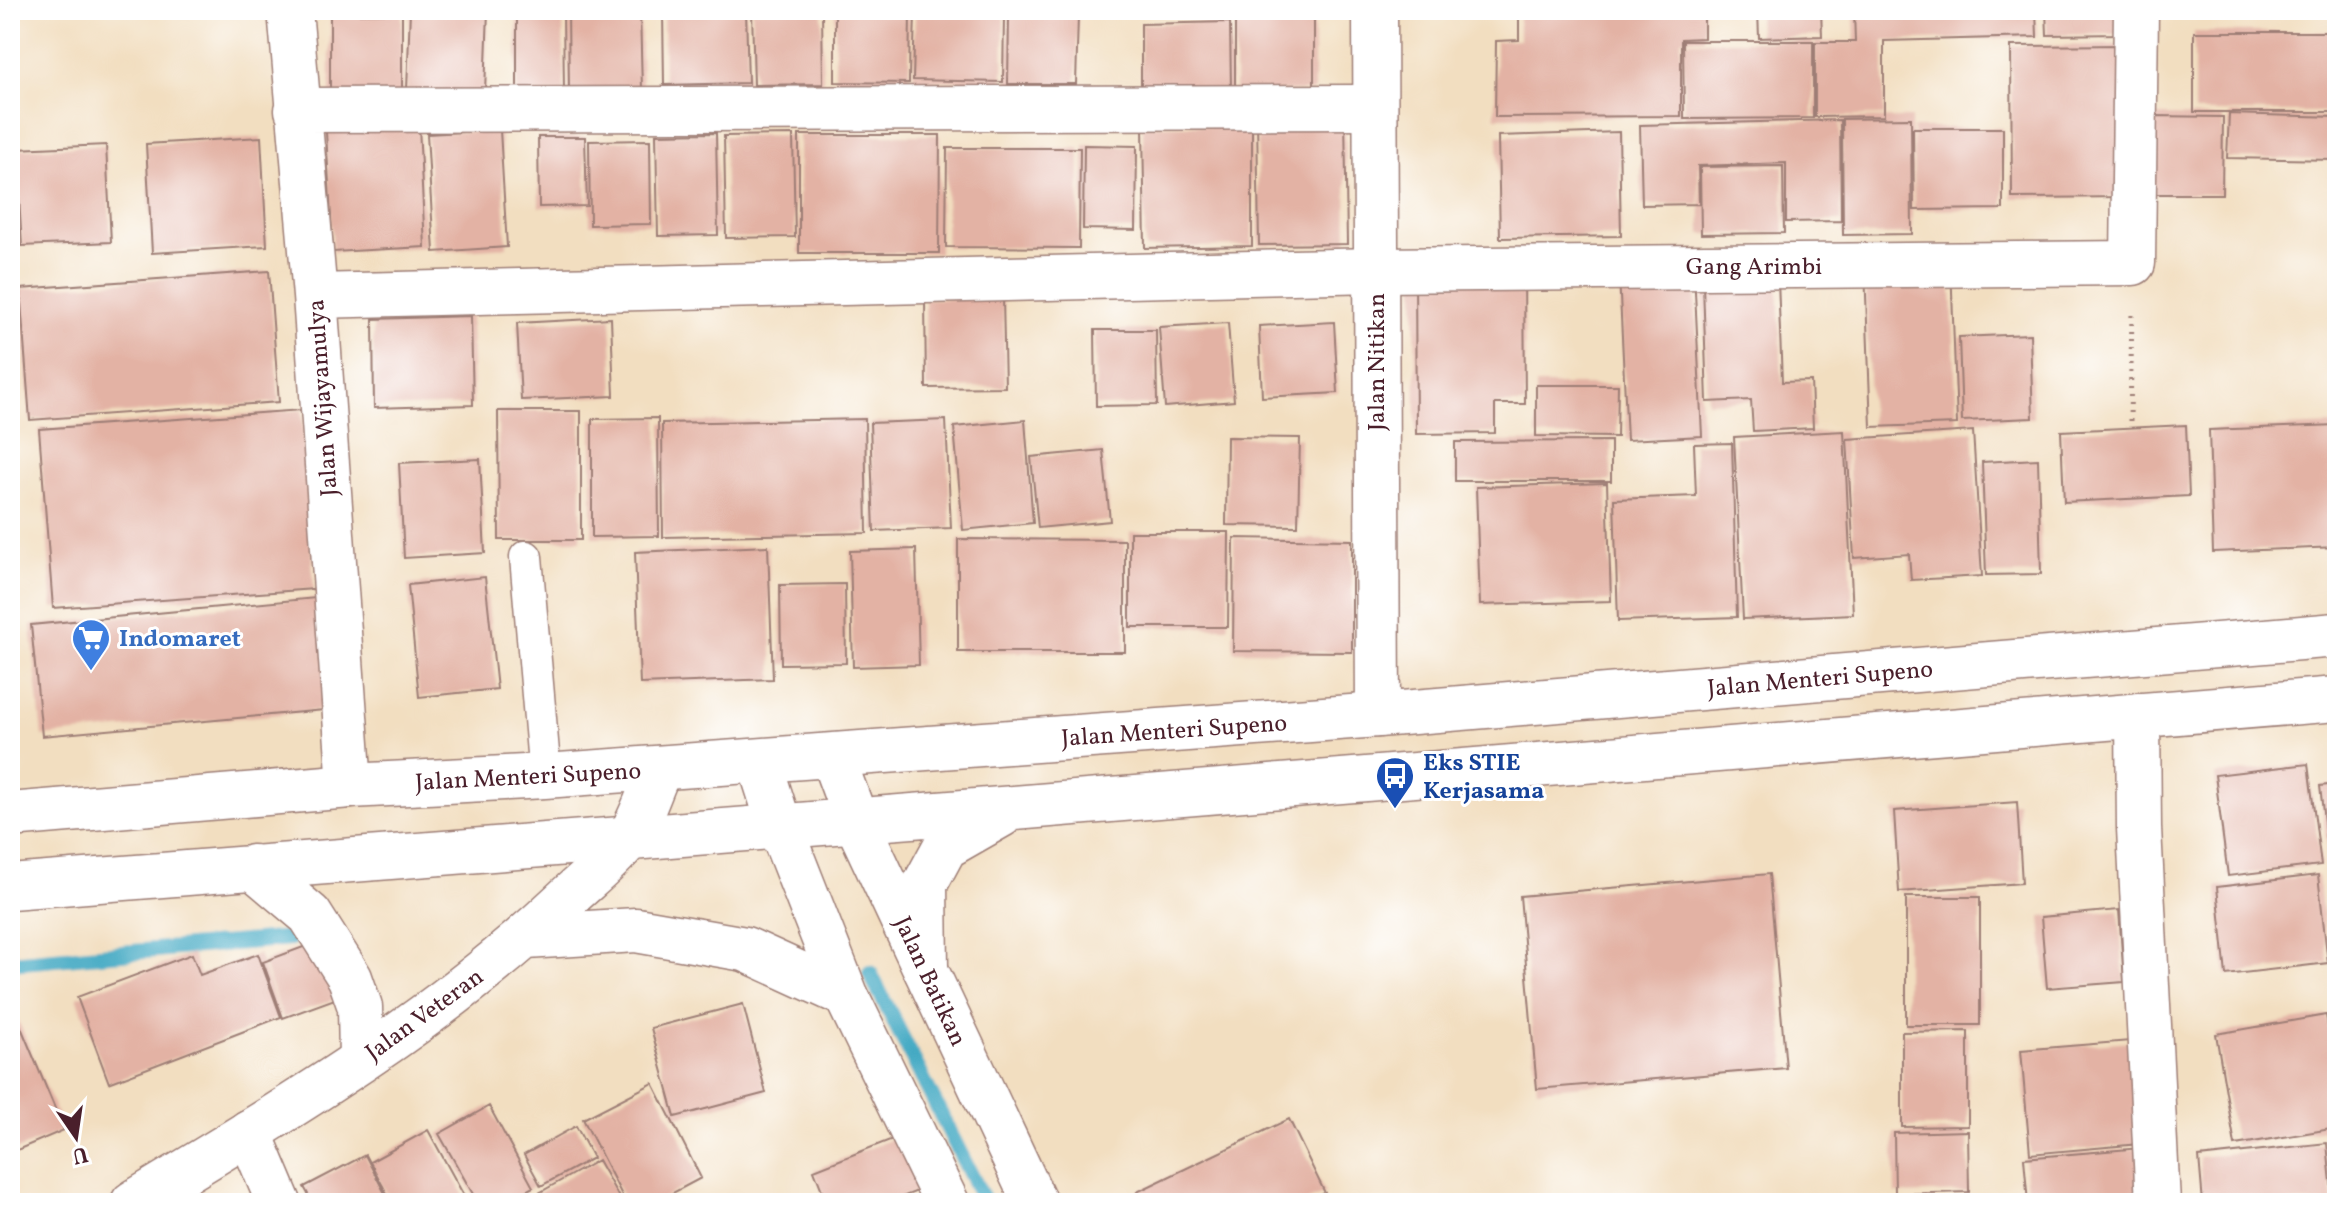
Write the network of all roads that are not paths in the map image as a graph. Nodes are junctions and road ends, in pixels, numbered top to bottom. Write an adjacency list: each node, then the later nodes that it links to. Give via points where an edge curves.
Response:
1 (290, 10): 5 (main road, Jalan Wijayamulya)
2 (1375, 10): 4 (main road, Jalan Nitikan)
3 (2136, 10): 6 (main road, Gang Arimbi, via 2133,263)
4 (1375, 107): 5 (main road); 6 (main road, Jalan Nitikan)
5 (297, 110): 7 (main road, Jalan Wijayamulya)
6 (1376, 270): 7 (main road, Gang Arimbi); 11 (main road, Jalan Nitikan)
7 (315, 296): 17 (main road, Jalan Wijayamulya)
8 (526, 557): 16 (lane)
9 (2337, 635): 11 (main road, Jalan Menteri Supeno)
10 (2337, 699): 12 (main road)
11 (1378, 715): 13 (main road, Jalan Menteri Supeno)
12 (2138, 715): 18 (main road); 34 (main road)
13 (832, 756): 14 (main road, Jalan Menteri Supeno); 20 (main road, Jalan Batikan)
14 (759, 761): 15 (main road, Jalan Menteri Supeno); 21 (main road)
15 (660, 768): 16 (main road, Jalan Menteri Supeno); 22 (main road, Jalan Veteran)
16 (545, 776): 17 (main road, Jalan Menteri Supeno)
17 (350, 786): 19 (main road, Jalan Menteri Supeno)
18 (1014, 808): 20 (main road); 26 (main road, via 945,847 925,884)
19 (10, 815)
20 (856, 821): 21 (main road); 26 (main road, Jalan Batikan)
21 (780, 827): 22 (main road); 27 (main road)
22 (629, 839): 23 (main road); 25 (main road, Jalan Veteran)
23 (253, 867): 24 (main road); 28 (main road, via 310,915 350,978 360,1007)
24 (10, 887)
25 (526, 937): 27 (main road, via 636,930 745,949); 28 (main road, Jalan Veteran, via 460,991)
26 (926, 970): 33 (main road, Jalan Batikan)
27 (846, 995): 32 (main road)
28 (361, 1059): 29 (main road, Jalan Veteran)
29 (249, 1132): 30 (main road, Jalan Veteran); 31 (main road)
30 (133, 1203)
31 (279, 1203)
32 (947, 1203)
33 (1035, 1203)
34 (2158, 1203)

